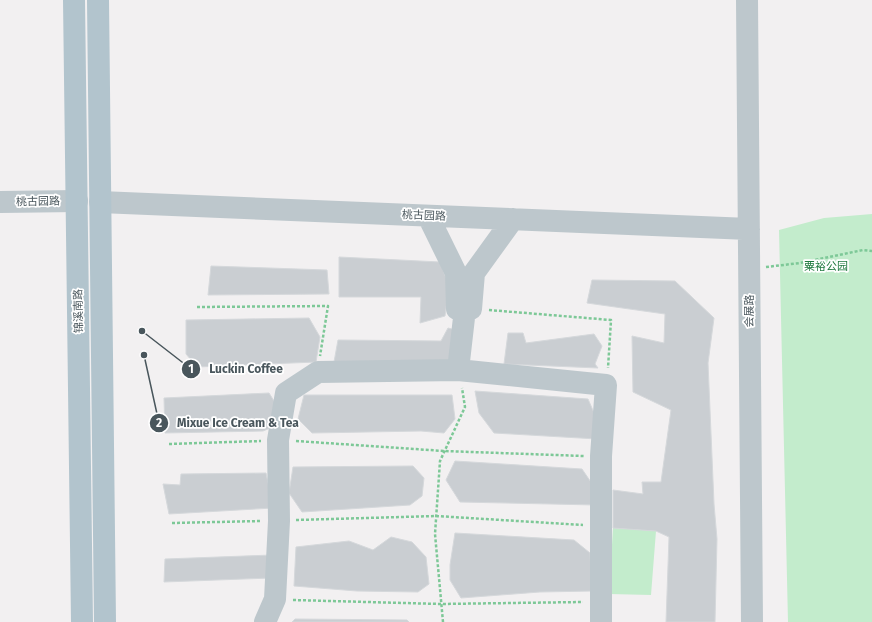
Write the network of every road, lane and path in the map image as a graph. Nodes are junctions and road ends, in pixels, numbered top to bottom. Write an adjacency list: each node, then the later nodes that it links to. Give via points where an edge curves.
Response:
1 (74, 0): 4 (main road, 锦溪南路)
2 (98, 0): 6 (main road)
3 (747, 0): 9 (street, 会展路)
4 (77, 201): 5 (street, 桃古园路); 28 (main road, 锦溪南路)
5 (0, 202)
6 (100, 202): 7 (street, 桃古园路); 29 (main road)
7 (428, 216): 8 (street, 桃古园路); 13 (street, via 456,273 458,309)
8 (513, 219): 9 (street, 桃古园路); 13 (street, via 474,273)
9 (748, 229): 11 (street, 会展路)
10 (872, 250): 11 (path)
11 (749, 269): 32 (street, 会展路)
12 (197, 307): 15 (path, via 328,306)
13 (468, 309): 14 (street); 16 (path, via 611,320)
14 (458, 370): 15 (street); 16 (street); 19 (path, via 465,407)
15 (318, 372): 17 (street, via 286,393)
16 (606, 385): 20 (street)
17 (278, 440): 18 (path); 19 (path); 22 (street)
18 (169, 444)
19 (444, 451): 20 (path); 21 (path, via 440,461)
20 (601, 456): 24 (street)
21 (436, 516): 22 (path); 24 (path); 26 (path, via 435,534)
22 (279, 521): 23 (path); 25 (street)
23 (172, 523)
24 (601, 526): 27 (street)
25 (275, 599): 26 (path); 30 (street)
26 (441, 604): 27 (path); 31 (path)
27 (602, 612)
28 (82, 622)
29 (105, 622)
30 (265, 622)
31 (442, 622)
32 (752, 622)

